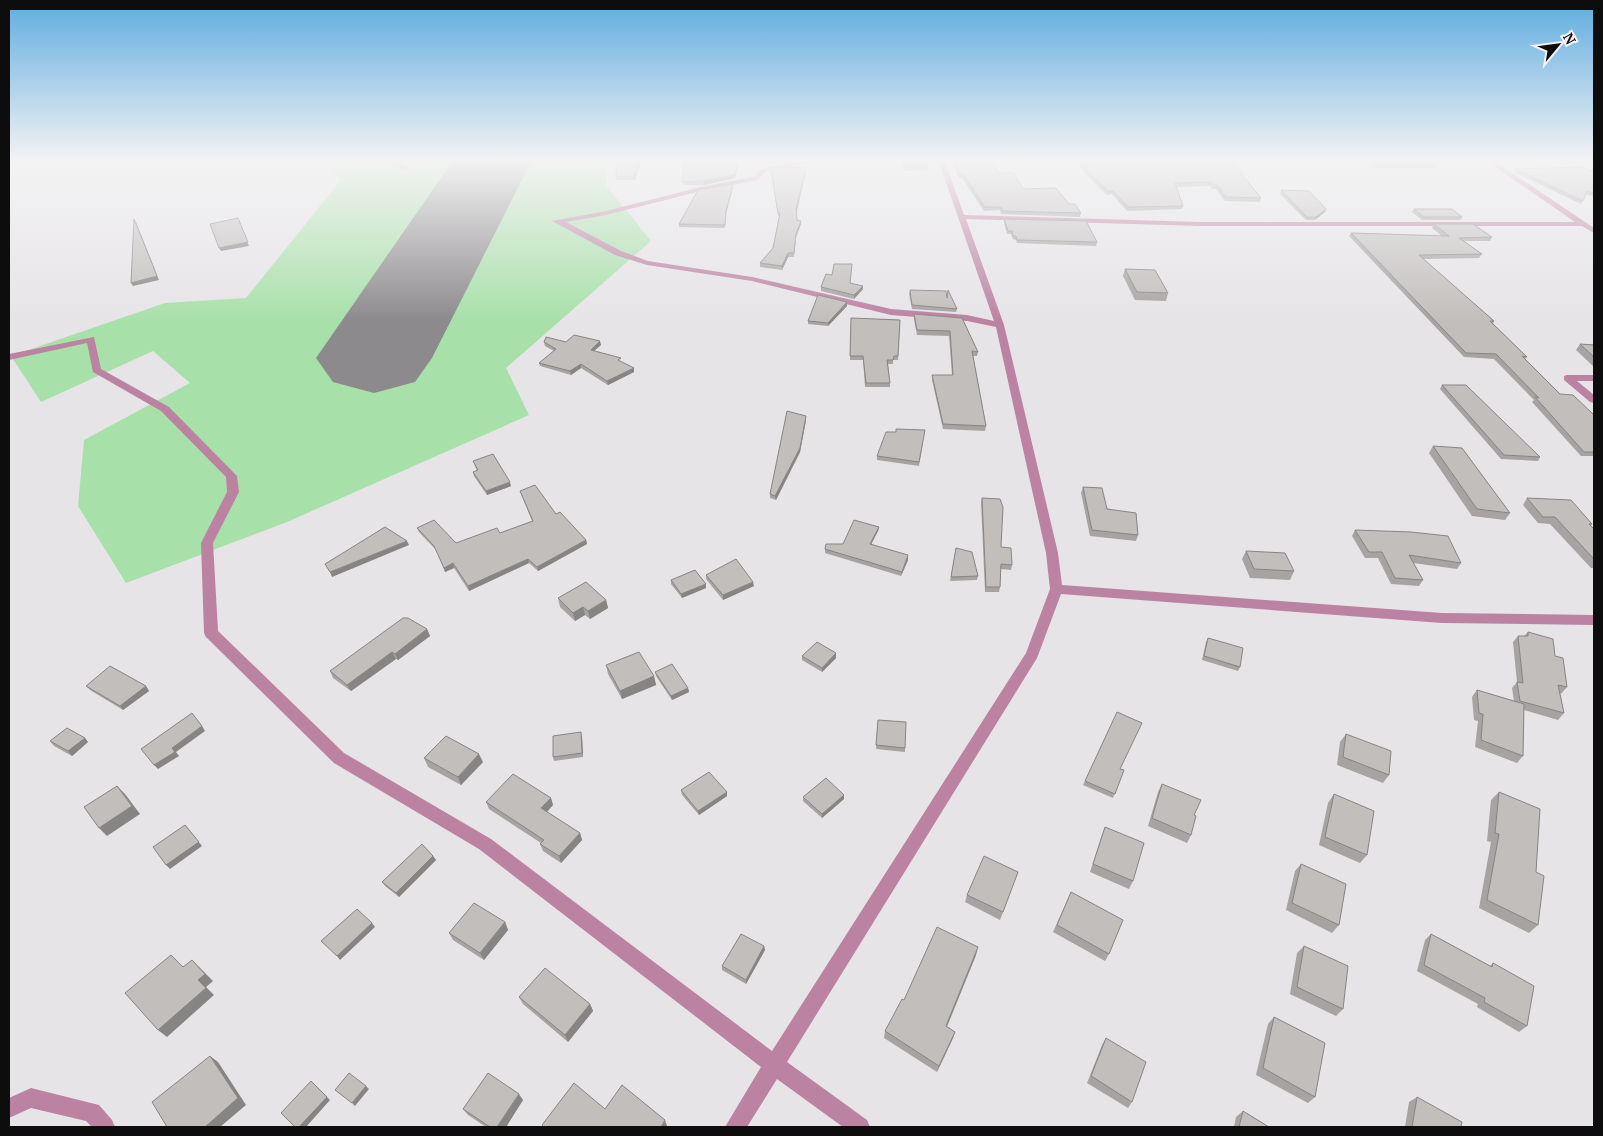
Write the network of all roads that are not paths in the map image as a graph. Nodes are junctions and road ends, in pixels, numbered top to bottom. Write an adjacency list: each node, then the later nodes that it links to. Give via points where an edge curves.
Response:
1 (602, 215): 6 (street, via 556,221 618,253 647,263 752,279 891,312 968,318)
2 (1571, 215): 4 (street)
3 (963, 217): 4 (street, via 1210,224); 6 (street)
4 (1584, 224): 5 (street)
5 (1594, 231)
6 (1000, 325): 10 (street, via 1052,552)
7 (9, 357): 12 (street, via 91,339 96,370 165,409 231,476 233,492 207,543 211,633 339,758 484,844)
8 (1594, 378): 9 (street, via 1568,378)
9 (1594, 400)
10 (1056, 589): 11 (street, via 1442,618); 12 (street, via 1032,654)
11 (1594, 620)
12 (773, 1064): 15 (street); 16 (street)
13 (9, 1108): 14 (street, via 31,1098 92,1112)
14 (105, 1127)
15 (735, 1127)
16 (860, 1127)

